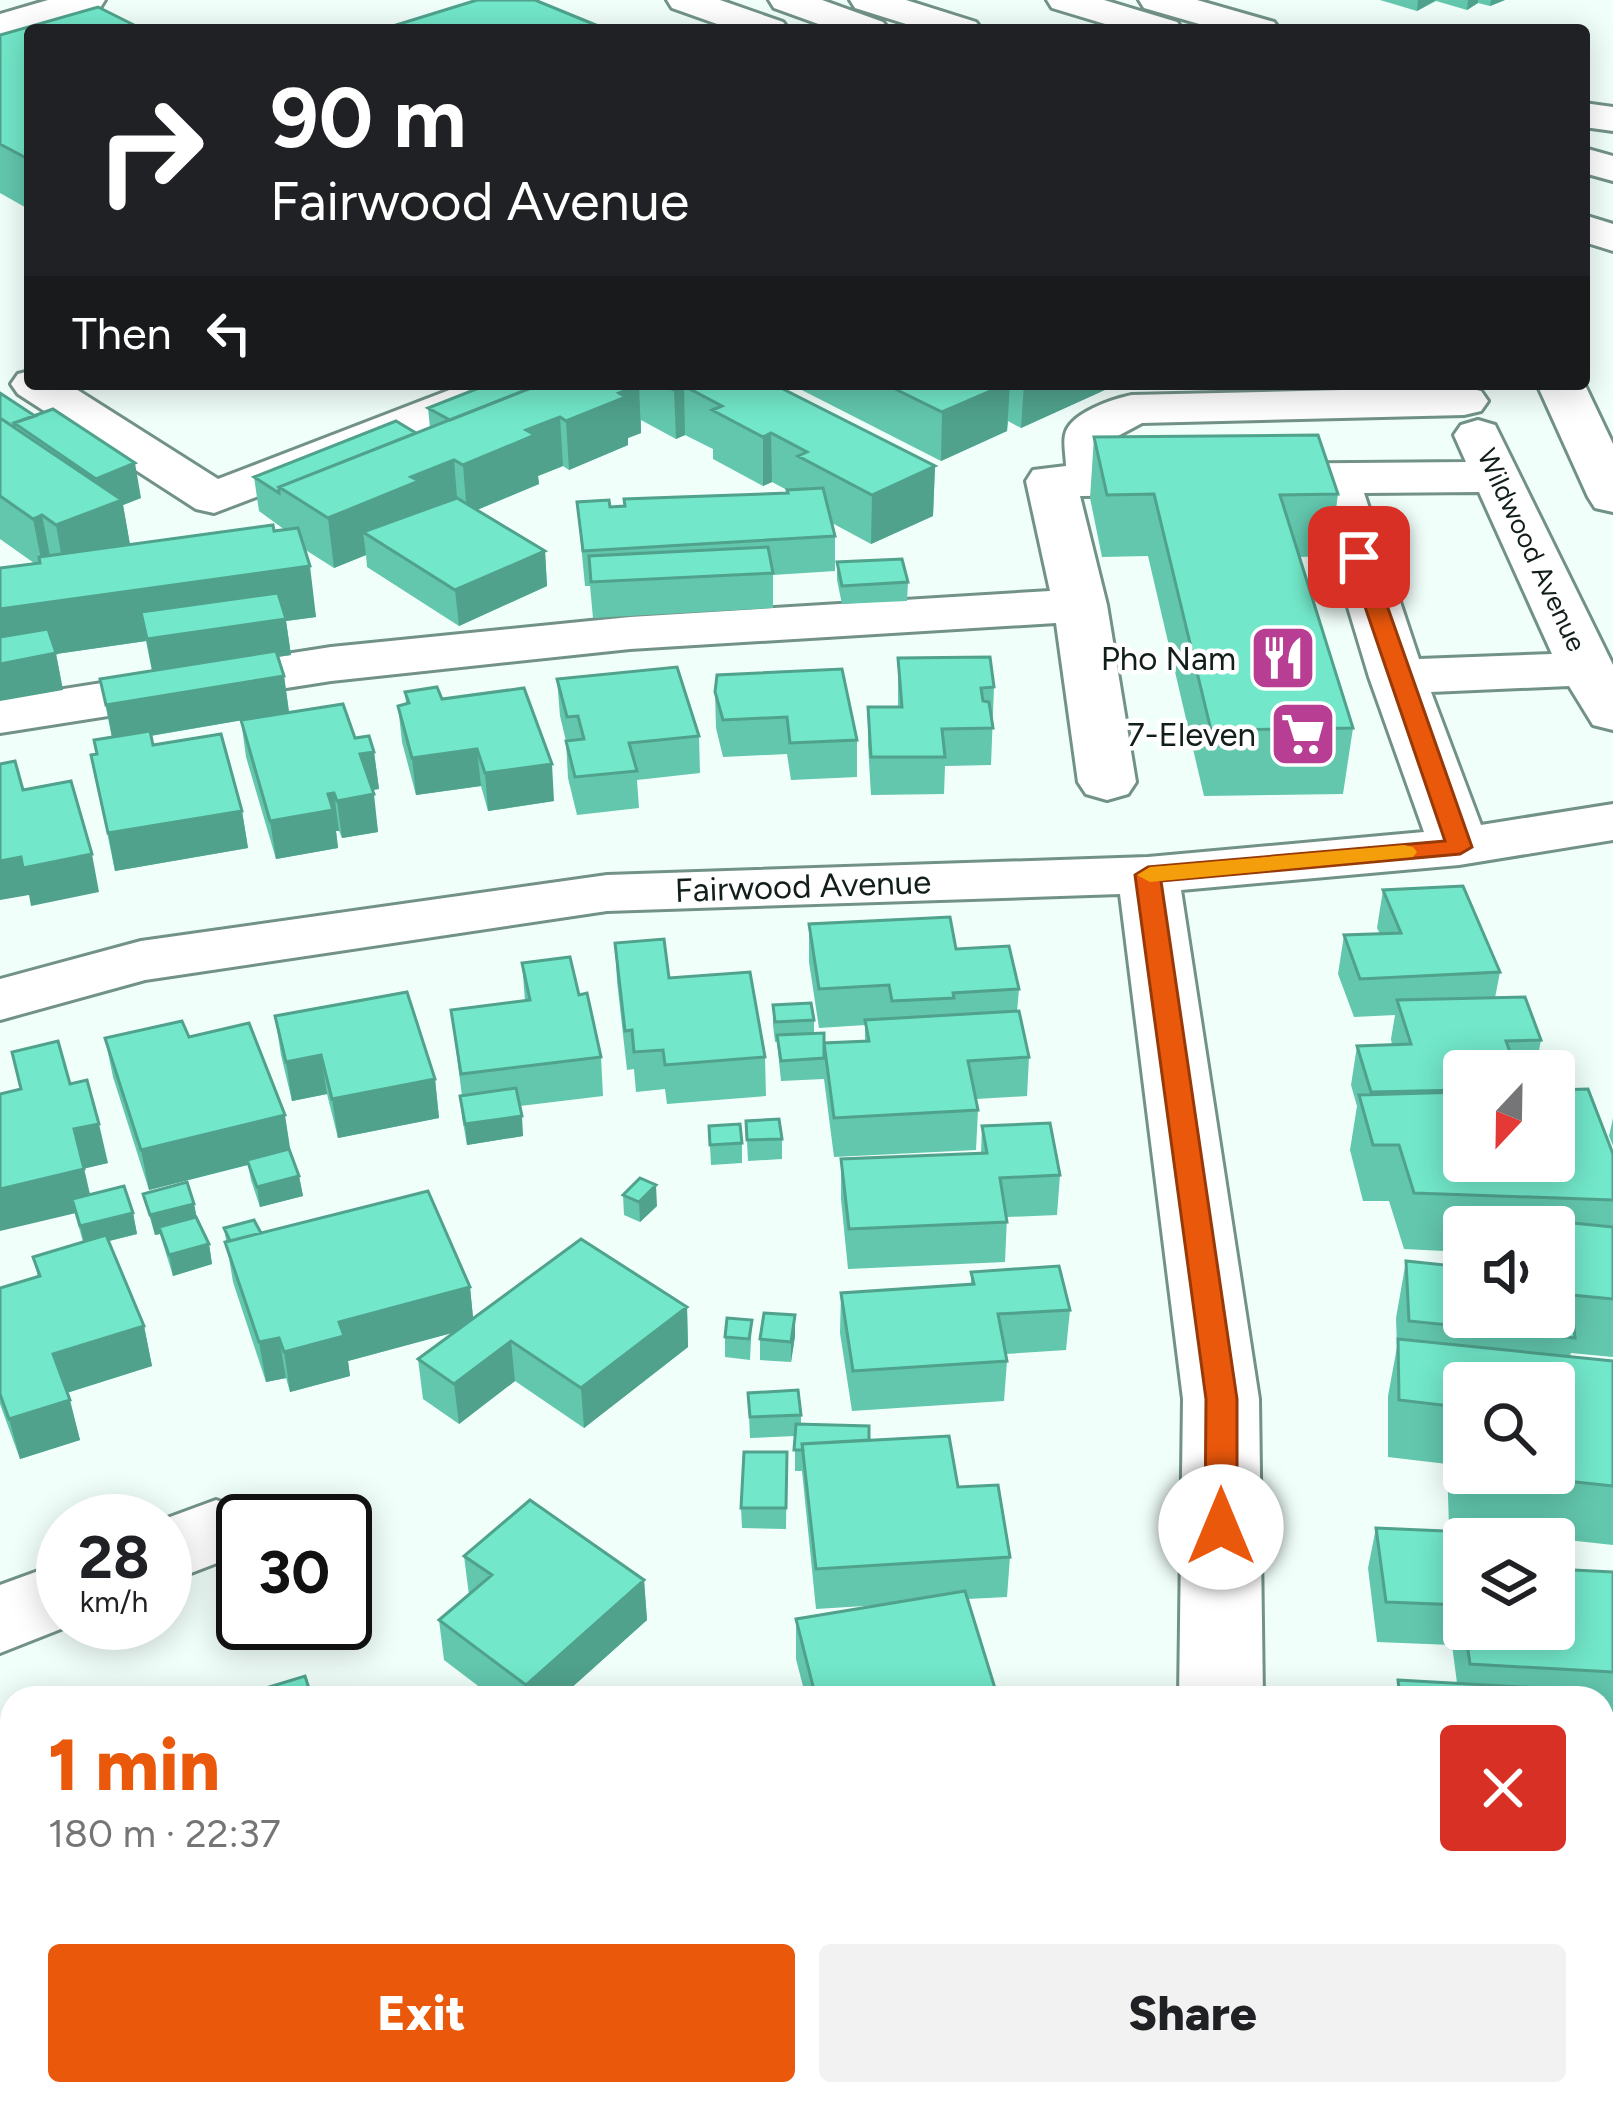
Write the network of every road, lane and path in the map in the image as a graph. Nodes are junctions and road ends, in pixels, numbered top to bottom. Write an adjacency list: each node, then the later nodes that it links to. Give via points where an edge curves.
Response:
1 (87, 0): 12 (main road)
2 (685, 0): 7 (main road)
3 (787, 0): 8 (main road)
4 (868, 0): 9 (main road)
5 (1065, 0): 10 (main road)
6 (1157, 0): 11 (main road)
7 (753, 24)
8 (853, 24)
9 (944, 24)
10 (1144, 24)
11 (1240, 24)
12 (0, 26)
13 (45, 390): 14 (main road, via 214,498)
14 (493, 390)
15 (1564, 390): 20 (main road)
16 (1461, 392): 17 (main road, Wildwood Avenue); 19 (main road, via 1132,409 1089,432)
17 (1495, 477): 18 (main road); 23 (main road, Wildwood Avenue)
18 (1334, 478): 19 (main road); 22 (main road)
19 (1092, 480): 21 (main road, via 1051,481)
20 (1613, 496)
21 (1080, 605): 24 (main road, via 630,632 331,664); 25 (main road)
22 (1397, 676): 23 (main road); 27 (main road)
23 (1600, 691)
24 (0, 716)
25 (1107, 782)
26 (1613, 822): 27 (main road, Fairwood Avenue)
27 (1460, 847): 28 (main road, Fairwood Avenue)
28 (1148, 875): 29 (main road, Fairwood Avenue, via 607,893 141,962); 32 (main road, via 1221,1399)
29 (0, 1000)
30 (36, 1605): 31 (main road)
31 (0, 1620)
32 (1220, 1686)

